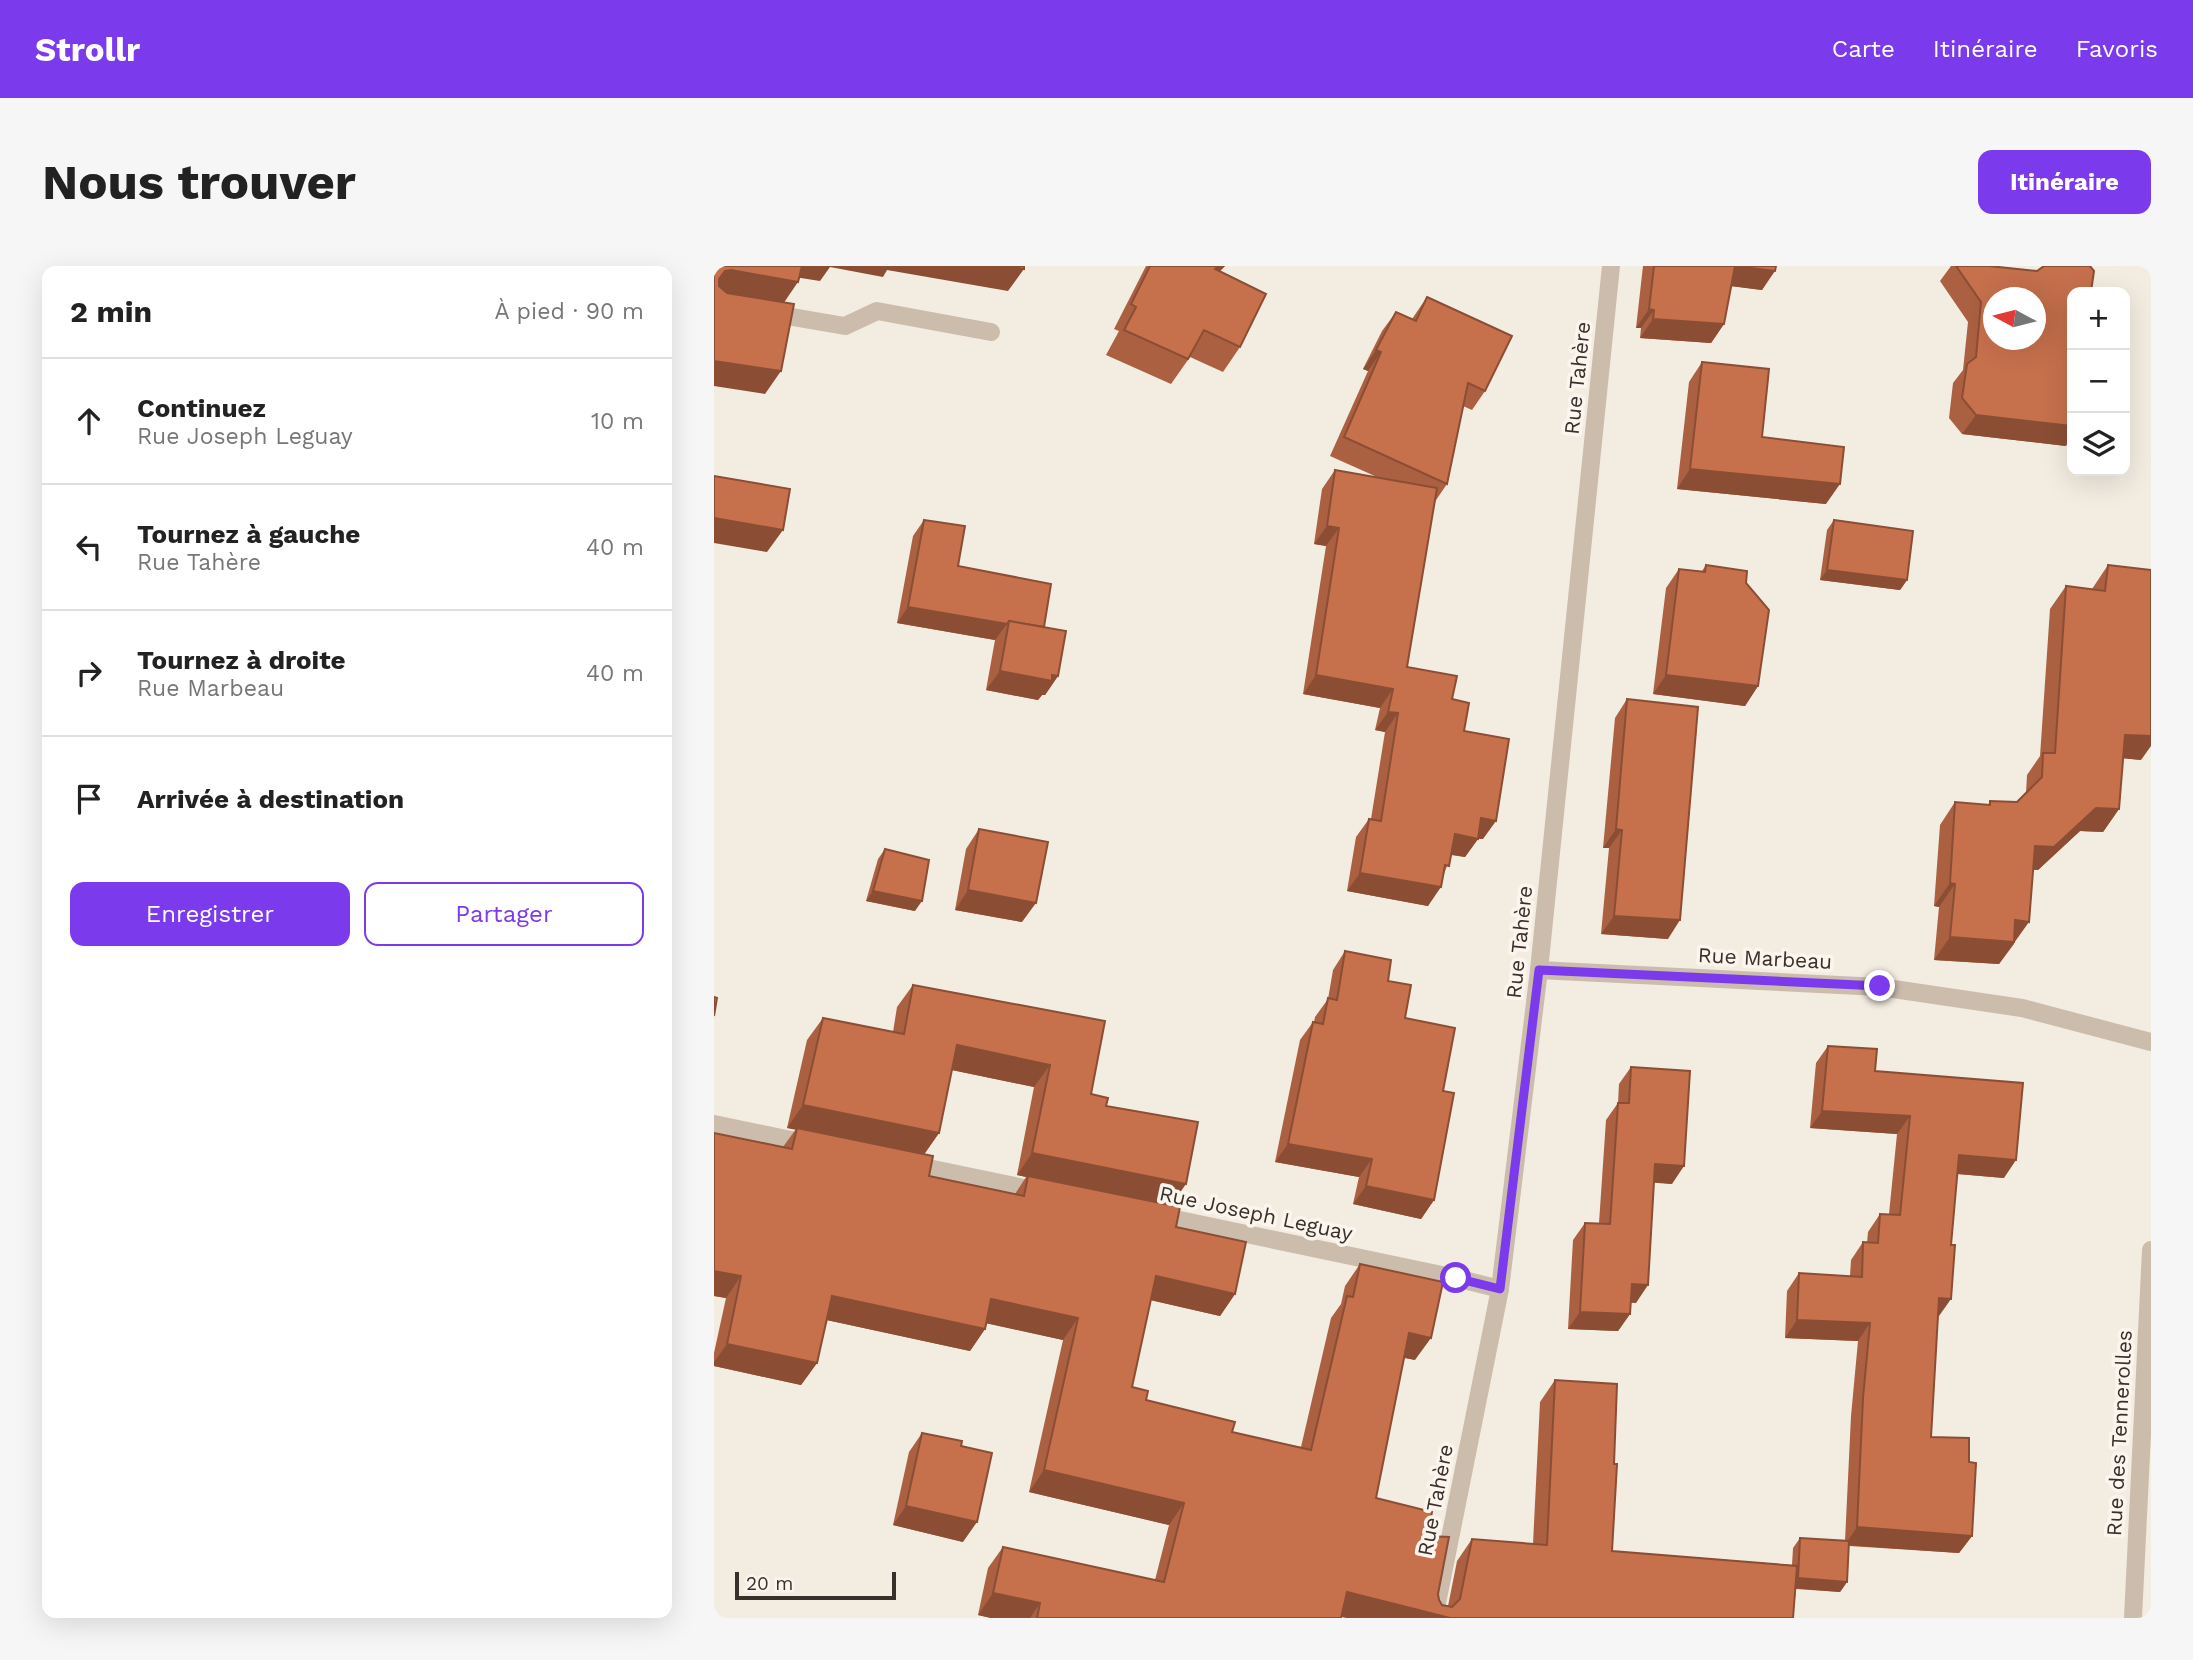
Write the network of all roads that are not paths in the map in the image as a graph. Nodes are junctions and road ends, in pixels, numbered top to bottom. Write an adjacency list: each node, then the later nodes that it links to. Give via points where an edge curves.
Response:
1 (1611, 266): 4 (street, Rue Tahère)
2 (753, 311): 3 (street, via 845,326 877,311)
3 (991, 332)
4 (1539, 970): 5 (street, Rue Marbeau, via 1880,986 2022,1008); 12 (street, Rue Tahère)
5 (2151, 1042)
6 (714, 1124): 7 (street)
7 (822, 1146)
8 (890, 1160): 9 (street)
9 (1065, 1196)
10 (1132, 1210): 12 (street, Rue Joseph Leguay)
11 (2151, 1250): 14 (street, Rue des Tennerolles)
12 (1500, 1289): 13 (street, Rue Tahère)
13 (1434, 1618)
14 (2133, 1618)

